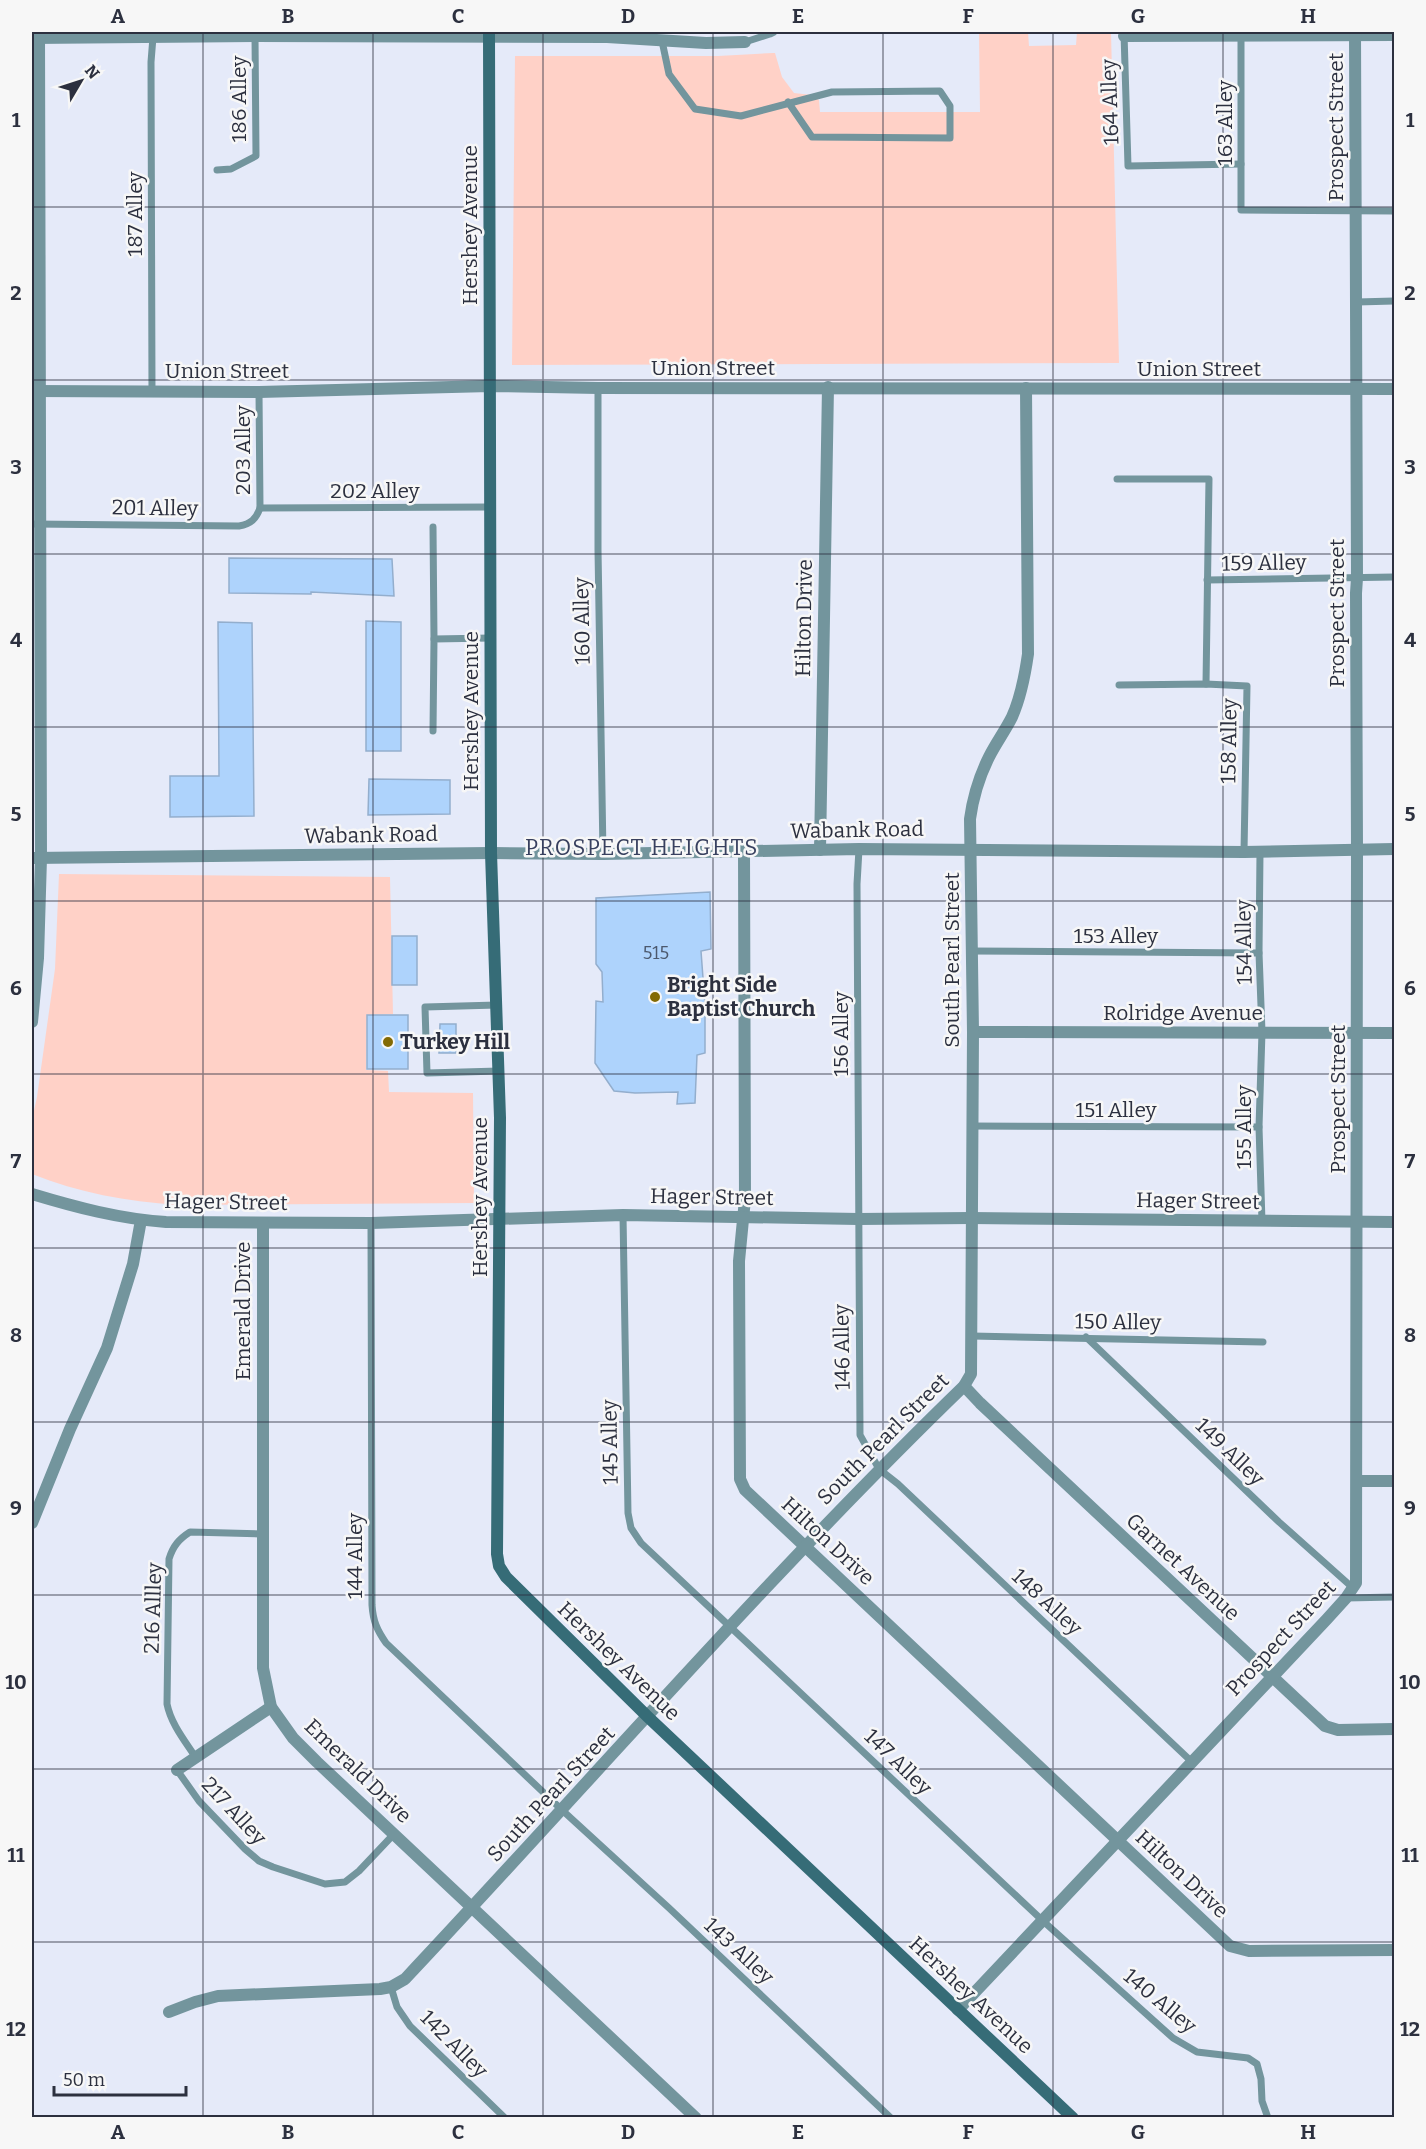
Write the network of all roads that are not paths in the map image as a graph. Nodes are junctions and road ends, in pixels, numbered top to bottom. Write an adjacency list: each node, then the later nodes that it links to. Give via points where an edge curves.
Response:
1 (774, 32): 11 (lane)
2 (489, 34): 8 (street); 10 (street); 21 (main road, Hershey Avenue)
3 (1124, 34): 4 (street); 14 (lane, 164 Alley, via 1128,166)
4 (1241, 34): 5 (street); 14 (lane, 163 Alley)
5 (1355, 34): 6 (street); 16 (street, Prospect Street)
6 (1395, 35)
7 (36, 36): 9 (street); 13 (street)
8 (255, 36): 9 (street); 15 (lane, 186 Alley, via 256,156 231,169)
9 (153, 37): 28 (lane, 187 Alley)
10 (662, 41): 11 (street); 12 (lane, via 669,74 695,109 741,116)
11 (745, 42)
12 (788, 102): 12 (lane, via 832,92 940,91 950,106 950,138 813,137)
13 (36, 157): 18 (street)
14 (1241, 164): 16 (lane, 163 Alley, via 1241,210)
15 (218, 170)
16 (1356, 211): 17 (lane); 20 (street, Prospect Street)
17 (1395, 211)
18 (36, 273): 27 (street)
19 (1395, 301): 20 (lane)
20 (1357, 302): 25 (street, Prospect Street)
21 (490, 386): 23 (street, Union Street); 29 (street, Union Street); 31 (main road, Hershey Avenue)
22 (828, 387): 23 (street, Union Street); 24 (street, Union Street); 47 (street, Hilton Drive)
23 (598, 388): 53 (lane, 160 Alley)
24 (1026, 388): 25 (street, Union Street); 45 (street, South Pearl Street, via 1028,654 1012,716 989,757 974,796)
25 (1356, 389): 26 (street, Union Street); 36 (street, Prospect Street)
26 (1395, 389)
27 (36, 391): 28 (street, Union Street); 33 (street)
28 (152, 391): 29 (street, Union Street)
29 (259, 392): 32 (lane, 203 Alley)
30 (1118, 479): 37 (lane, via 1209,479)
31 (490, 507): 32 (lane, 202 Alley); 38 (main road, Hershey Avenue)
32 (260, 508): 33 (lane, 201 Alley, via 257,517 239,526)
33 (36, 524): 43 (street)
34 (433, 526): 39 (lane)
35 (1395, 577): 36 (lane, 159 Alley)
36 (1357, 578): 37 (lane, 159 Alley); 48 (street, Prospect Street)
37 (1207, 580): 40 (lane)
38 (491, 638): 39 (lane); 52 (main road, Hershey Avenue)
39 (434, 639): 42 (lane)
40 (1206, 684): 41 (lane, 158 Alley); 50 (lane, 158 Alley, via 1247,686)
41 (1119, 685)
42 (433, 731)
43 (36, 748): 54 (street)
44 (859, 849): 45 (street, Wabank Road); 47 (street, Wabank Road); 71 (lane, 156 Alley)
45 (970, 849): 50 (street, Wabank Road); 55 (street, South Pearl Street)
46 (1395, 849): 48 (street, Wabank Road)
47 (820, 850): 49 (street, Wabank Road)
48 (1357, 850): 51 (street, Wabank Road); 61 (street, Prospect Street)
49 (744, 851): 53 (street, Wabank Road); 68 (street, Hilton Drive)
50 (1244, 852): 51 (street, Wabank Road)
51 (1260, 852): 56 (lane, 154 Alley)
52 (491, 853): 53 (street, Wabank Road); 54 (street, Wabank Road); 57 (main road, Hershey Avenue)
53 (603, 854)
54 (36, 858): 58 (street, via 39,958)
55 (972, 951): 56 (lane, 153 Alley); 59 (street, South Pearl Street)
56 (1259, 953): 60 (lane, 154 Alley)
57 (497, 1005): 63 (main road, Hershey Avenue); 63 (lane, via 425,1007 427,1072)
58 (32, 1022)
59 (972, 1032): 60 (street, Rolridge Avenue); 64 (street, South Pearl Street)
60 (1262, 1032): 61 (street, Rolridge Avenue); 65 (lane, 155 Alley)
61 (1357, 1033): 62 (street, Rolridge Avenue); 74 (street, Prospect Street)
62 (1395, 1033)
63 (499, 1071): 70 (main road, Hershey Avenue)
64 (972, 1126): 65 (lane, 151 Alley); 69 (street, South Pearl Street)
65 (1259, 1127): 73 (lane, 155 Alley)
66 (32, 1194): 72 (street, Hager Street)
67 (623, 1215): 68 (street, Hager Street); 70 (street, Hager Street); 90 (lane, 145 Alley, via 631,1528 641,1543)
68 (742, 1218): 71 (street, Hager Street); 87 (street, Hilton Drive, via 740,1479 745,1490)
69 (971, 1218): 71 (street, Hager Street); 73 (street, Hager Street); 78 (street, South Pearl Street)
70 (500, 1219): 77 (street, Hager Street); 93 (main road, Hershey Avenue, via 499,1566)
71 (858, 1219): 82 (lane, 146 Alley, via 860,1434)
72 (141, 1220): 76 (street, Hager Street); 85 (street, via 133,1264 107,1348)
73 (1263, 1222): 74 (street, Hager Street)
74 (1357, 1222): 75 (street, Hager Street); 83 (street, Prospect Street)
75 (1395, 1222)
76 (263, 1223): 77 (street, Hager Street); 86 (street, Emerald Drive)
77 (371, 1223): 98 (lane, 144 Alley, via 374,1622 386,1643)
78 (972, 1336): 79 (lane, 150 Alley); 81 (street, South Pearl Street, via 971,1374)
79 (1086, 1337): 80 (lane, 150 Alley); 88 (lane, 149 Alley)
80 (1263, 1342)
81 (964, 1386): 82 (street, South Pearl Street); 91 (street, Garnet Avenue)
82 (879, 1469): 87 (street, South Pearl Street); 96 (lane, 148 Alley)
83 (1357, 1481): 84 (street); 88 (street, Prospect Street, via 1356,1583)
84 (1395, 1481)
85 (32, 1523)
86 (263, 1533): 92 (street, Emerald Drive, via 263,1668); 95 (lane, 216 Allley, via 190,1532 172,1549 169,1559 167,1704 178,1731)
87 (806, 1546): 90 (street, South Pearl Street); 100 (street, Hilton Drive)
88 (1350, 1593): 89 (lane); 91 (street, Prospect Street)
89 (1395, 1597)
90 (730, 1627): 93 (street, South Pearl Street); 102 (lane, 147 Alley)
91 (1272, 1677): 94 (street, Garnet Avenue, via 1325,1726 1338,1730); 96 (street, Prospect Street)
92 (271, 1707): 95 (street); 99 (street, Emerald Drive, via 316,1762)
93 (648, 1717): 98 (street, South Pearl Street); 106 (main road, Hershey Avenue)
94 (1395, 1729)
95 (196, 1758): 97 (street)
96 (1192, 1762): 100 (street, Prospect Street)
97 (177, 1770): 99 (lane, 217 Alley, via 199,1801 259,1861 325,1884 345,1882)
98 (562, 1810): 101 (street, South Pearl Street); 111 (lane, 143 Alley)
99 (394, 1834): 101 (street, Emerald Drive)
100 (1118, 1841): 102 (street, Prospect Street); 103 (street, Hilton Drive, via 1230,1946 1242,1950)
101 (473, 1907): 105 (street, South Pearl Street, via 405,1979); 110 (street, Emerald Drive)
102 (1043, 1921): 106 (street, Prospect Street); 112 (lane, 140 Alley, via 1173,2038 1197,2052 1248,2058 1257,2064)
103 (1394, 1950): 104 (street)
104 (1395, 1964)
105 (391, 1987): 107 (street, via 218,1996); 109 (lane, 142 Alley, via 397,2007 410,2026)
106 (958, 2010): 108 (main road, Hershey Avenue)
107 (169, 2012)
108 (1065, 2115)
109 (506, 2118)
110 (696, 2118)
111 (891, 2118)
112 (1268, 2118)

